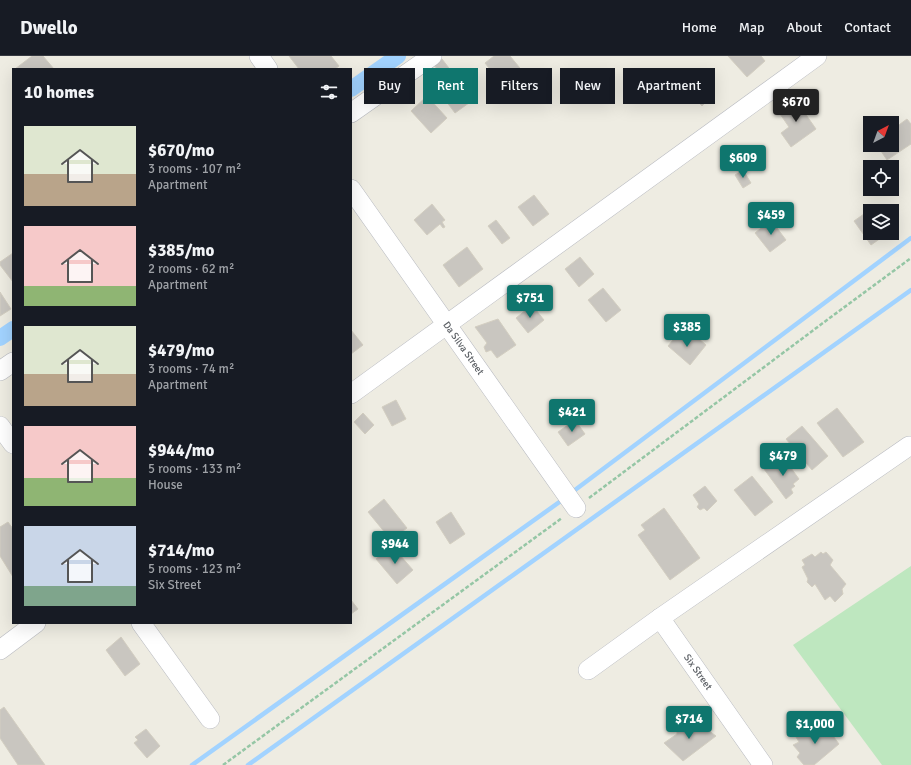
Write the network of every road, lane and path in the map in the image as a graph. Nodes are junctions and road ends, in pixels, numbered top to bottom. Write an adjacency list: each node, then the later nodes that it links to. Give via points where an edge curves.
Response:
1 (259, 56): 4 (street)
2 (432, 56): 5 (street)
3 (817, 56): 7 (street)
4 (267, 68)
5 (352, 112)
6 (352, 190): 7 (street, Da Silva Street)
7 (447, 326): 10 (street); 14 (street, Da Silva Street)
8 (12, 363): 9 (street)
9 (0, 371)
10 (352, 393)
11 (0, 426): 12 (street)
12 (12, 443)
13 (911, 446): 15 (street)
14 (576, 508)
15 (660, 618): 19 (street); 21 (street, Six Street)
16 (35, 624): 18 (street)
17 (142, 624): 20 (street)
18 (0, 650)
19 (588, 670)
20 (210, 719)
21 (763, 765)

